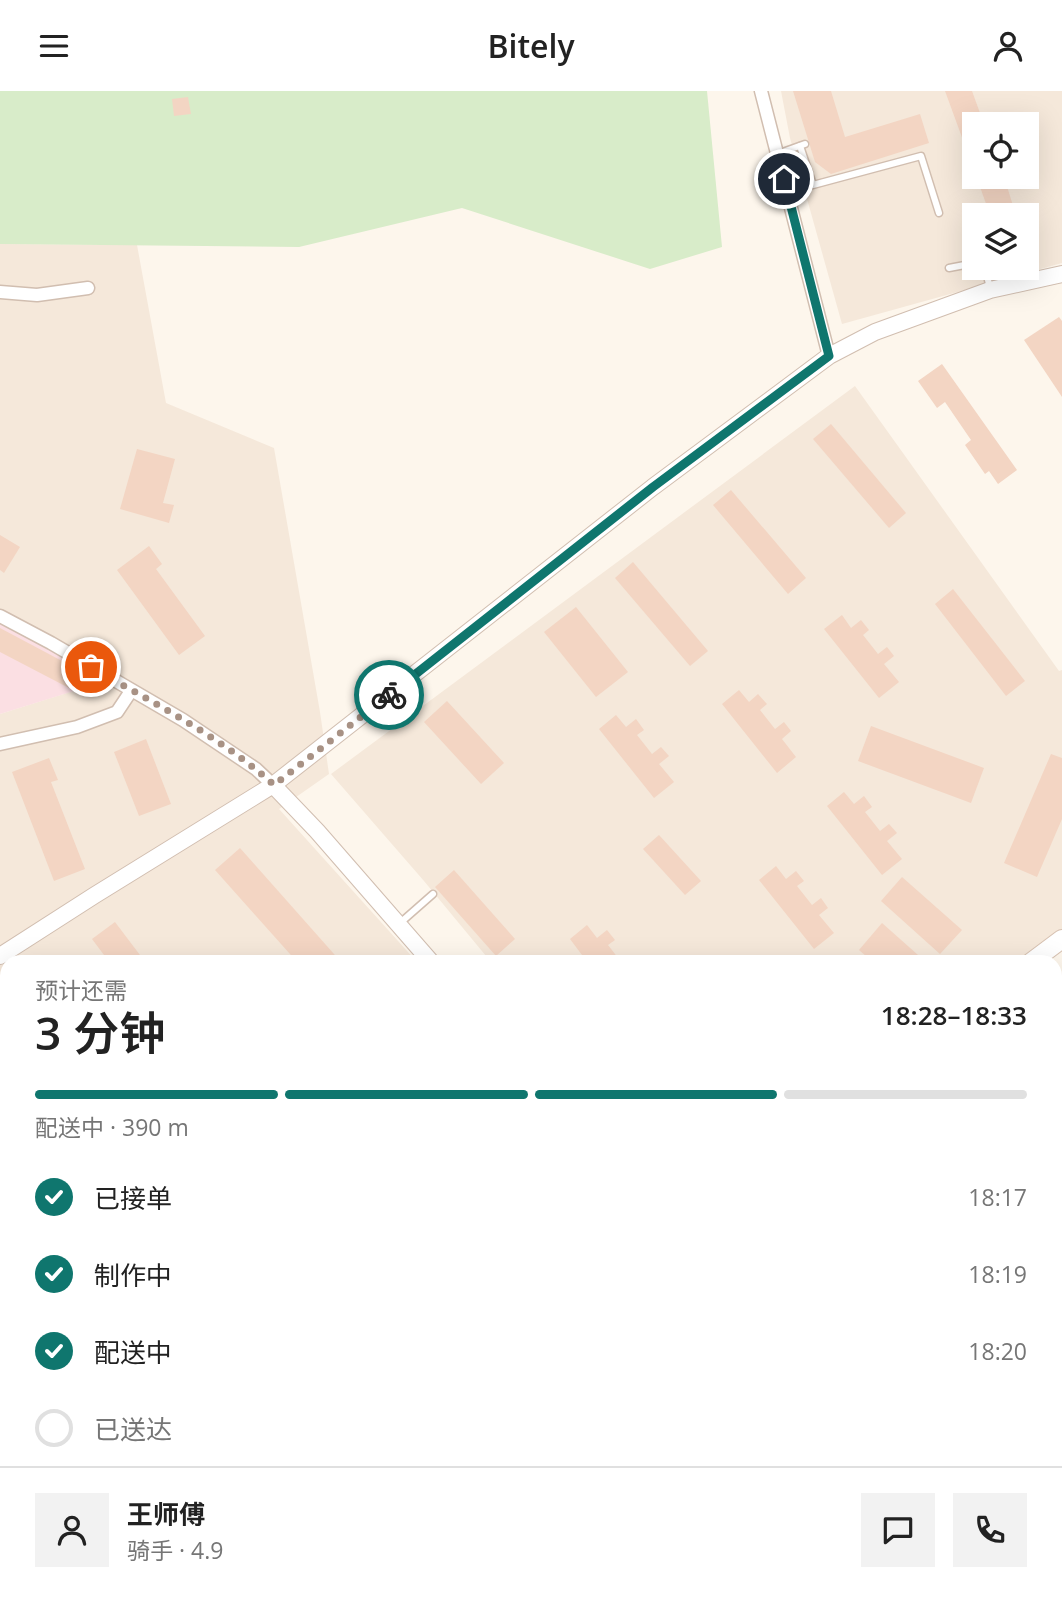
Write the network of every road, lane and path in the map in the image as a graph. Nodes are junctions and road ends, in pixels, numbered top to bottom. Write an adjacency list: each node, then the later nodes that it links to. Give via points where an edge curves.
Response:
1 (761, 91): 2 (street)
2 (778, 154): 3 (lane, via 802,145 813,185 921,156); 11 (street)
3 (939, 213)
4 (962, 266): 5 (lane)
5 (949, 268)
6 (1062, 274): 9 (street)
7 (988, 280): 9 (lane)
8 (88, 288): 10 (street, via 37,295)
9 (990, 290): 11 (street, via 875,331)
10 (0, 292)
11 (829, 356): 15 (street, via 653,487)
12 (0, 617): 13 (street)
13 (131, 691): 14 (street, via 117,712 77,727); 15 (street, via 183,720)
14 (0, 744)
15 (274, 785): 17 (street); 19 (street)
16 (433, 894): 17 (lane)
17 (398, 924): 20 (street)
18 (1062, 939): 21 (main road)
19 (2, 955)
20 (425, 955)
21 (1041, 955)

